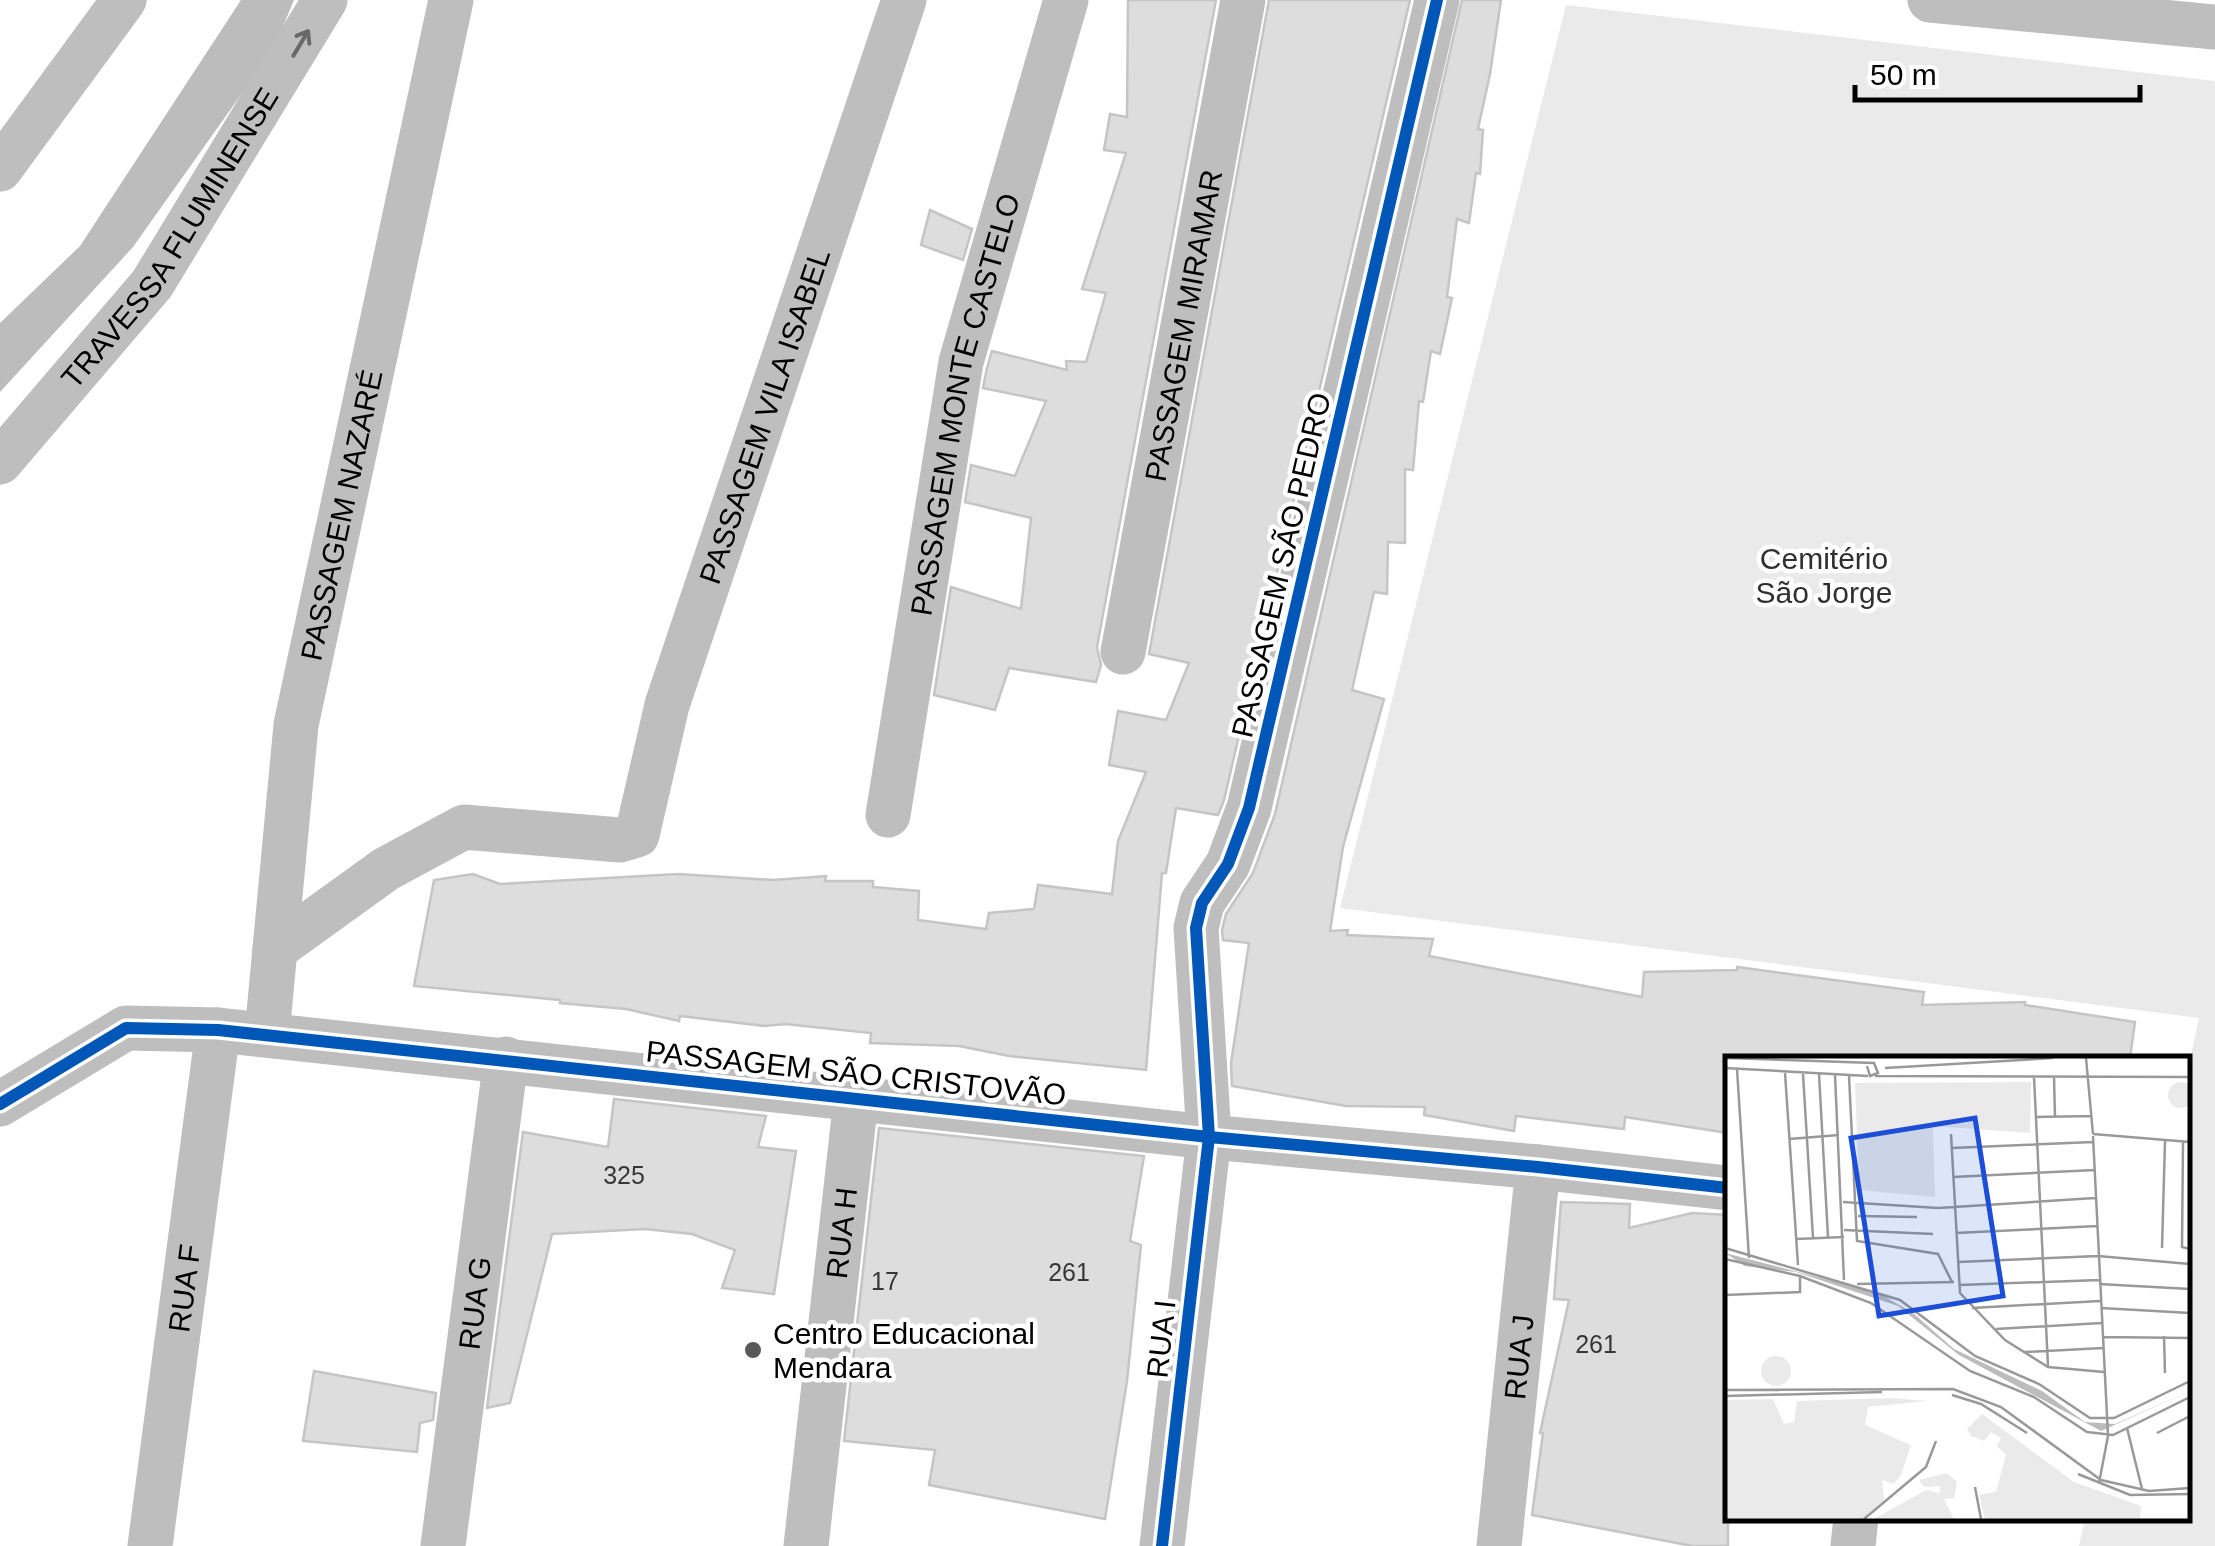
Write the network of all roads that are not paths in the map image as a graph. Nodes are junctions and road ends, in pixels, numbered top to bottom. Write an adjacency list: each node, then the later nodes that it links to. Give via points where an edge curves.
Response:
1 (124, 0): 10 (street)
2 (325, 0): 11 (street, TRAVESSA FLUMINENSE, one-way to 2, via 152,284)
3 (451, 0): 15 (street, PASSAGEM NAZARÉ, via 296,725)
4 (904, 0): 15 (street, PASSAGEM VILA ISABEL, via 667,705 637,835 620,840 464,827 386,869)
5 (1066, 0): 13 (street, PASSAGEM MONTE CASTELO, via 961,362)
6 (1243, 0): 12 (street, PASSAGEM MIRAMAR)
7 (1437, 0): 21 (street, PASSAGEM SÃO PEDRO, via 1249,808 1196,928)
8 (1930, 0): 9 (street)
9 (2215, 27)
10 (0, 169)
11 (0, 462)
12 (1122, 652)
13 (888, 815)
14 (255, 842): 17 (street)
15 (275, 948): 17 (street, PASSAGEM NAZARÉ)
16 (218, 1030): 17 (street, PASSAGEM SÃO CRISTOVÃO); 20 (street, PASSAGEM SÃO CRISTOVÃO, via 126,1028); 25 (street, RUA F)
17 (267, 1034): 18 (street, PASSAGEM SÃO CRISTOVÃO)
18 (506, 1059): 19 (street, PASSAGEM SÃO CRISTOVÃO); 26 (street, RUA G)
19 (856, 1099): 21 (street, PASSAGEM SÃO CRISTOVÃO); 27 (street, RUA H)
20 (0, 1104)
21 (1209, 1137): 22 (street, PASSAGEM SÃO CRISTOVÃO); 28 (street, RUA I)
22 (1538, 1166): 23 (street, PASSAGEM SÃO CRISTOVÃO); 29 (street, RUA J)
23 (1725, 1188)
24 (1856, 1521): 30 (street)
25 (150, 1546)
26 (443, 1546)
27 (806, 1546)
28 (1162, 1546)
29 (1499, 1546)
30 (1853, 1546)

